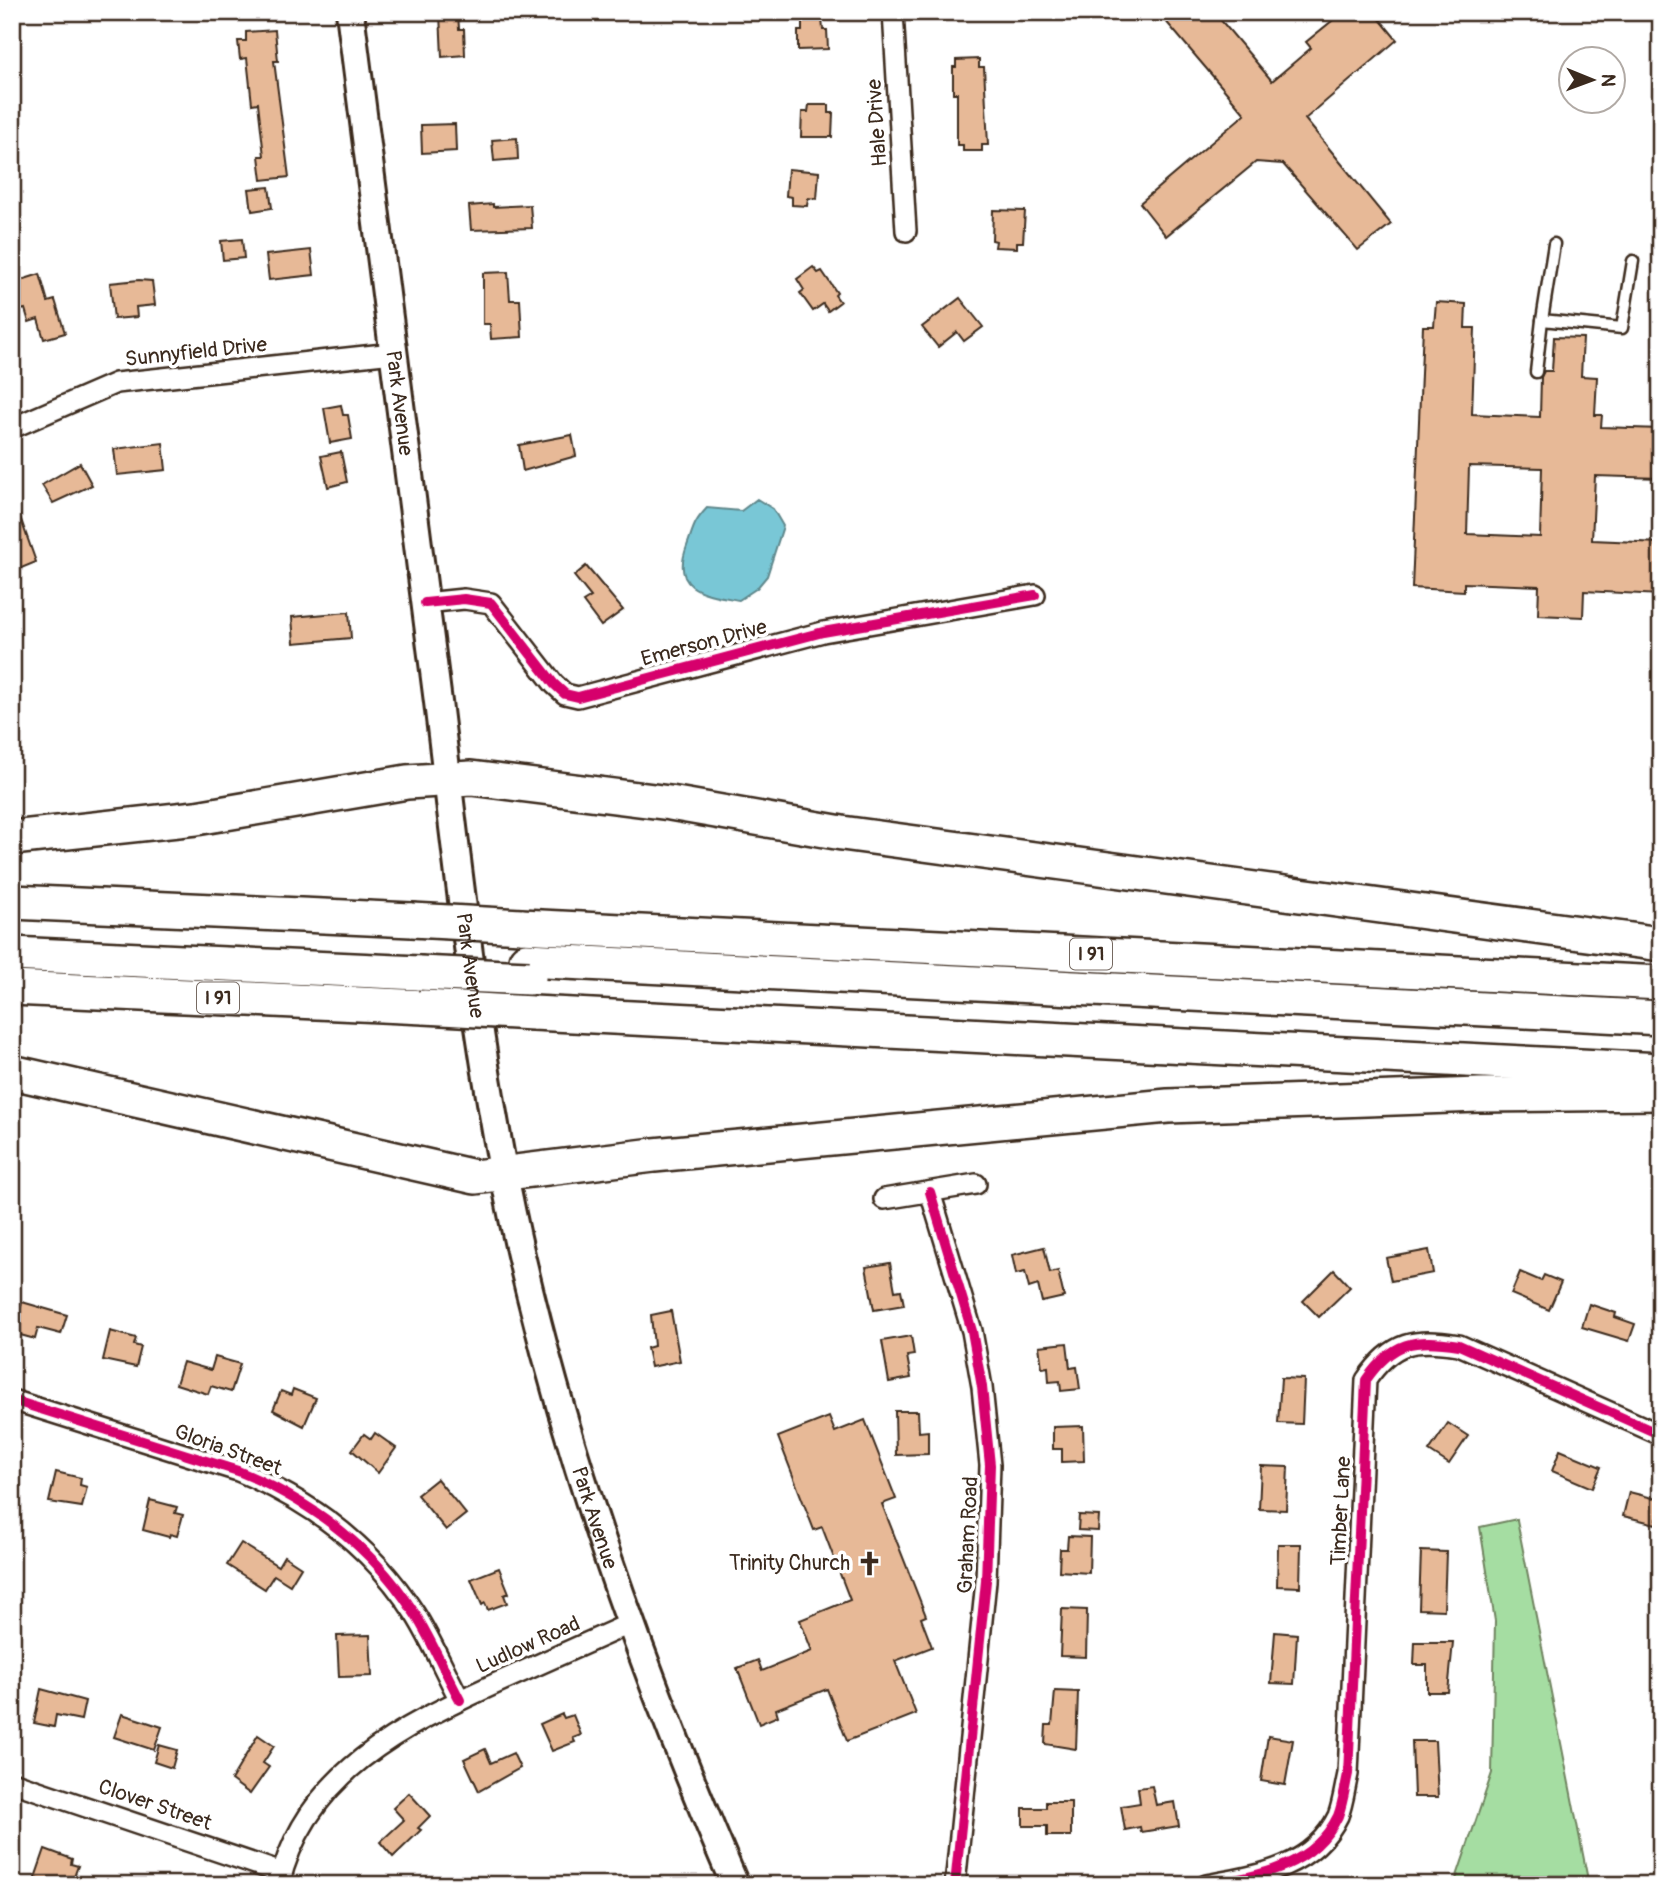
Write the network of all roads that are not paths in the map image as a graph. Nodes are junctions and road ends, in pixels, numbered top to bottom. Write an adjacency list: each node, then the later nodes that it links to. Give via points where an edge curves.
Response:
1 (350, 12): 7 (main road, Park Avenue)
2 (893, 12): 3 (street, Hale Drive)
3 (906, 231)
4 (1554, 244): 6 (lane)
5 (1633, 261): 6 (lane, via 1622,328)
6 (1542, 320): 8 (lane)
7 (393, 353): 9 (street, Sunnyfield Drive, via 117,383); 11 (main road, Park Avenue)
8 (1536, 372)
9 (12, 428)
10 (1035, 595): 11 (street, Emerson Drive, via 823,632 578,697 565,694 554,684 491,603 464,599)
11 (425, 603): 12 (main road, Park Avenue)
12 (447, 778): 13 (highway, via 159,823); 16 (highway, via 657,801 842,833); 27 (main road, Park Avenue, via 470,966)
13 (12, 838)
14 (12, 902): 20 (highway, I 91, bridge)
15 (12, 935): 18 (highway)
16 (1661, 944)
17 (12, 954): 18 (highway)
18 (418, 964): 19 (highway, bridge)
19 (527, 969): 22 (highway); 23 (highway)
20 (1661, 983)
21 (12, 988): 24 (highway, I 91, bridge)
22 (1661, 1018)
23 (1661, 1035)
24 (1661, 1070)
25 (12, 1072): 27 (highway, via 458,1175)
26 (1661, 1093): 27 (highway, via 1195,1104 643,1156)
27 (505, 1176): 33 (main road, Park Avenue, via 555,1383)
28 (976, 1184): 29 (street)
29 (930, 1192): 30 (street); 38 (street, Graham Road, via 978,1358 990,1465 987,1570)
30 (884, 1199)
31 (12, 1400): 34 (street, Gloria Street, via 238,1471 310,1506 338,1525 383,1571 415,1614)
32 (1661, 1435): 39 (street, Timber Lane, via 1459,1345 1425,1340 1396,1348 1378,1363 1366,1380 1348,1774 1338,1814 1322,1840 1294,1863 1269,1873)
33 (629, 1624): 34 (street, Ludlow Road); 37 (main road, Park Avenue)
34 (460, 1700): 36 (street, Ludlow Road, via 395,1732 355,1762 306,1821)
35 (12, 1782): 36 (street, Clover Street)
36 (281, 1879)
37 (735, 1885)
38 (955, 1885)
39 (1206, 1885)

